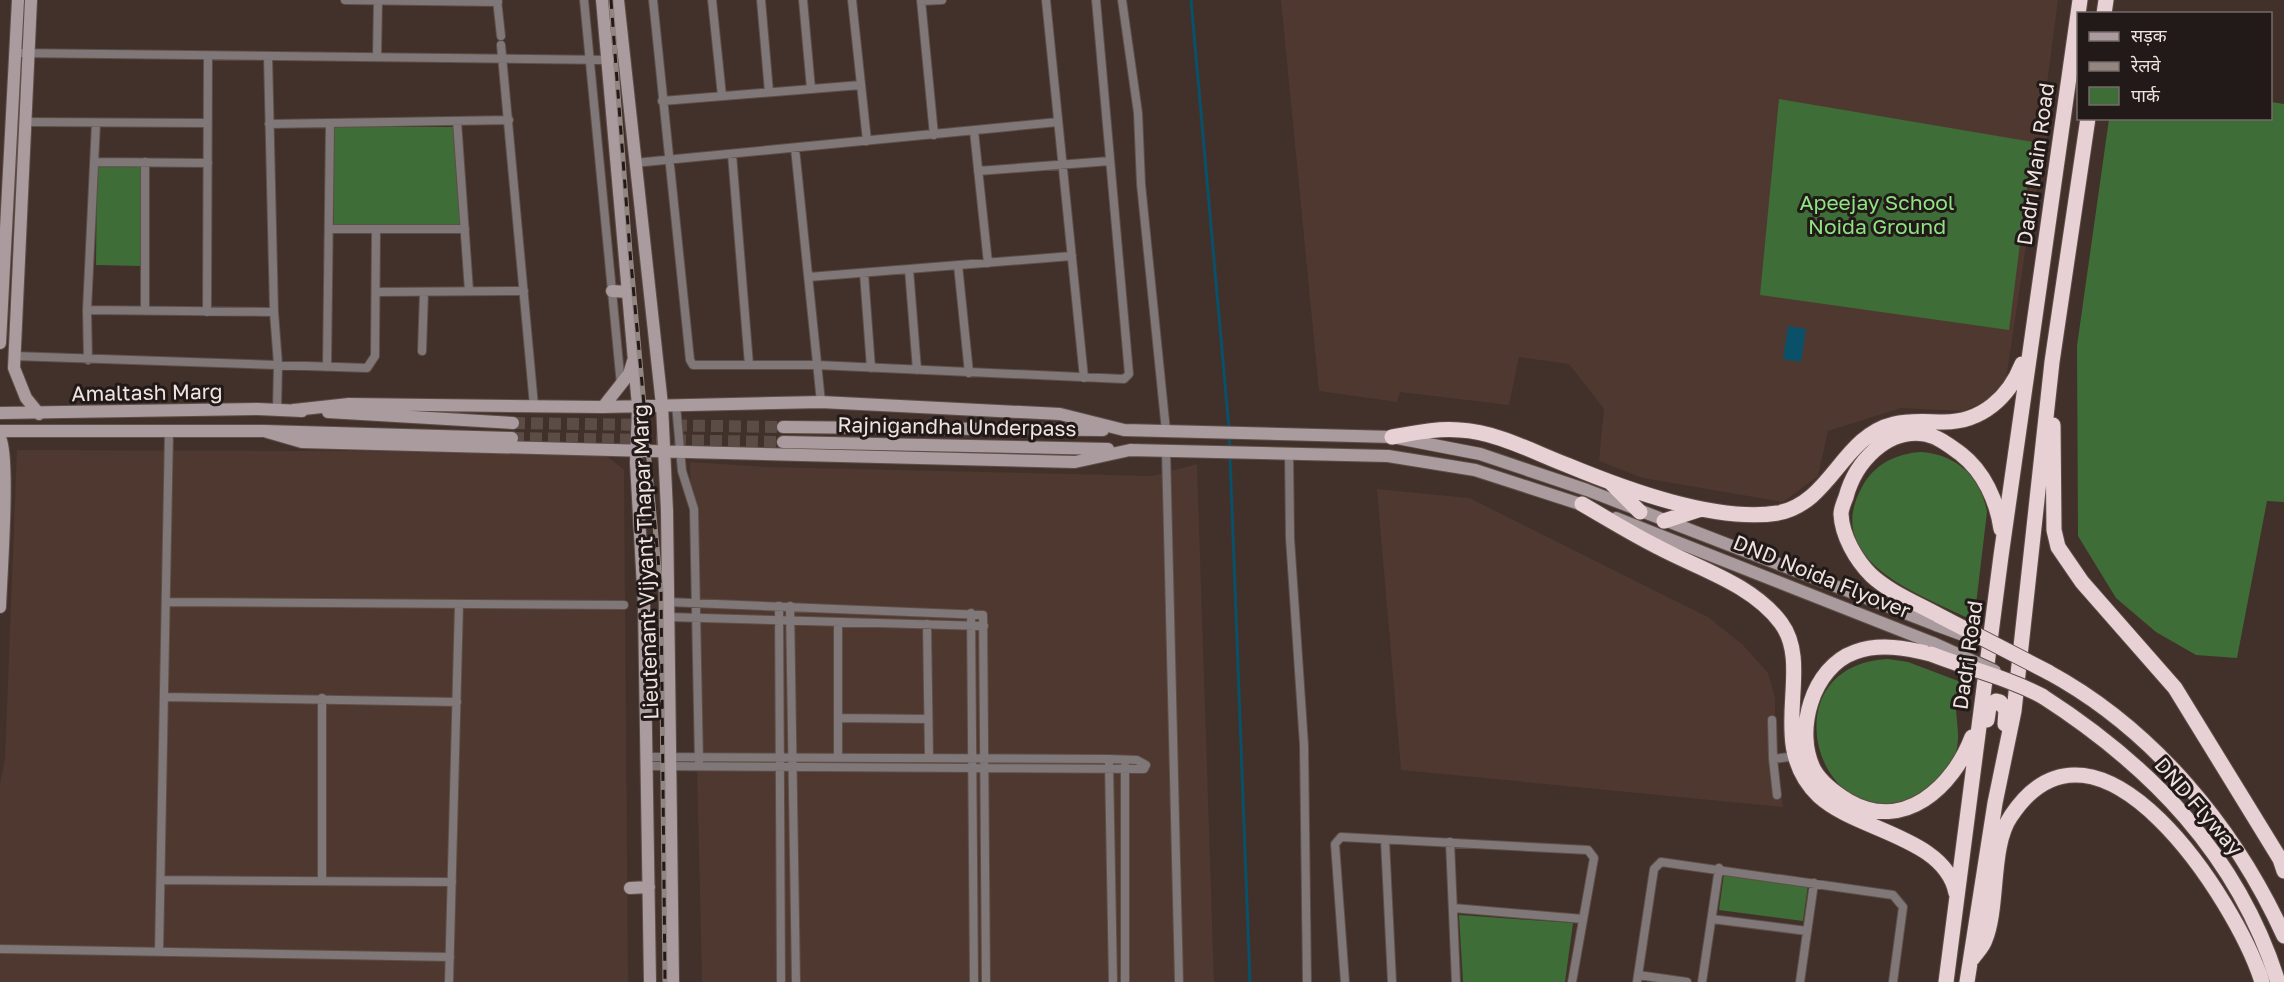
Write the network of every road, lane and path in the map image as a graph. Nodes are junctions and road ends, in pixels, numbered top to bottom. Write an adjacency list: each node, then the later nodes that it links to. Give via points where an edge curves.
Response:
1 (18, 0): 20 (main road)
2 (30, 0): 20 (main road)
3 (345, 0): 4 (street)
4 (378, 0): 17 (street); 23 (street)
5 (584, 0): 25 (street)
6 (602, 0): 26 (main road, Lieutenant Vijyant Thapar Marg)
7 (618, 0): 51 (main road, Lieutenant Vijyant Thapar Marg)
8 (653, 0): 31 (street)
9 (712, 0): 30 (street)
10 (761, 0): 29 (street)
11 (803, 0): 28 (street)
12 (852, 0): 27 (street)
13 (942, 0): 18 (street)
14 (1046, 0): 36 (street)
15 (1096, 0): 47 (street)
16 (1122, 0): 105 (street, via 1138,113 1142,184)
17 (497, 1): 24 (street)
18 (921, 1): 42 (street)
19 (2077, 14): 74 (highway, Dadri Main Road)
20 (22, 54): 21 (street); 35 (main road); 54 (main road)
21 (208, 56): 22 (street); 38 (street)
22 (268, 56): 23 (street); 40 (street)
23 (377, 57): 24 (street)
24 (503, 59): 25 (street); 32 (street)
25 (590, 60): 26 (street); 66 (street)
26 (608, 60): 69 (main road, Lieutenant Vijyant Thapar Marg)
27 (861, 85): 28 (street); 43 (street)
28 (811, 89): 29 (street)
29 (769, 92): 30 (street)
30 (722, 96): 31 (street)
31 (662, 100): 46 (street)
32 (508, 120): 34 (street); 65 (street)
33 (2088, 120): 80 (highway)
34 (457, 121): 39 (street); 57 (street)
35 (24, 122): 37 (street); 54 (main road)
36 (1058, 122): 41 (street); 52 (street)
37 (96, 123): 38 (street); 48 (street)
38 (207, 123): 50 (street)
39 (330, 123): 40 (street); 55 (street)
40 (269, 124): 73 (street)
41 (974, 131): 42 (street); 53 (street)
42 (934, 135): 43 (street)
43 (867, 141): 44 (street)
44 (795, 148): 45 (street); 63 (street)
45 (732, 154): 46 (street); 82 (street)
46 (667, 160): 51 (street); 82 (street, via 690,360 697,367)
47 (1110, 161): 52 (street); 88 (street, via 1129,374 1124,379)
48 (94, 162): 49 (street); 70 (street)
49 (145, 162): 50 (street); 71 (street)
50 (208, 163): 72 (street)
51 (634, 163): 91 (main road, Lieutenant Vijyant Thapar Marg)
52 (1063, 164): 53 (street); 58 (street)
53 (978, 171): 59 (street)
54 (10, 187): 75 (main road); 77 (main road)
55 (330, 229): 56 (street); 84 (street)
56 (376, 229): 57 (street); 67 (street)
57 (465, 229): 64 (street)
58 (1072, 256): 59 (street); 88 (street)
59 (988, 263): 60 (street)
60 (958, 265): 61 (street); 87 (street)
61 (909, 269): 62 (street); 86 (street)
62 (864, 273): 63 (street); 85 (street)
63 (808, 277): 83 (street)
64 (469, 291): 65 (street); 68 (street)
65 (524, 291): 93 (street)
66 (612, 291): 69 (main road); 89 (street)
67 (376, 292): 68 (street); 84 (street, via 374,361 367,368)
68 (424, 292): 76 (street)
69 (628, 292): 78 (main road, Lieutenant Vijyant Thapar Marg)
70 (87, 310): 71 (street); 79 (street)
71 (145, 311): 72 (street)
72 (207, 312): 73 (street)
73 (274, 312): 81 (street)
74 (2032, 334): 118 (highway, via 2016,380 2007,394 1989,408 1946,422 1924,420 1877,430 1850,451 1812,497 1797,507 1778,513 1734,514); 121 (highway, Dadri Road)
75 (0, 343)
76 (422, 351)
77 (14, 356): 79 (street); 99 (main road, via 17,381)
78 (634, 356): 89 (main road); 95 (main road, Lieutenant Vijyant Thapar Marg)
79 (88, 360): 81 (street)
80 (2052, 362): 165 (highway, via 2014,711); 171 (highway, via 2054,530 2058,547 2082,582 2175,688)
81 (278, 364): 84 (street); 96 (street)
82 (749, 365): 83 (street)
83 (818, 365): 85 (street); 90 (street)
84 (327, 367)
85 (871, 368): 86 (street)
86 (917, 370): 87 (street)
87 (969, 373): 88 (street)
88 (1084, 378)
89 (621, 385): 94 (main road)
90 (821, 402): 92 (main road); 102 (main road, via 1060,414)
91 (662, 405): 92 (main road); 95 (main road); 110 (main road, Lieutenant Vijyant Thapar Marg)
92 (676, 405): 114 (street)
93 (534, 406): 94 (main road); 97 (main road, via 349,404)
94 (603, 406): 95 (main road)
95 (638, 406): 113 (main road, Lieutenant Vijyant Thapar Marg)
96 (277, 410): 97 (main road, Amaltash Marg); 99 (main road, Amaltash Marg)
97 (294, 410): 100 (main road)
98 (0, 413): 99 (main road, Amaltash Marg)
99 (39, 414)
100 (513, 423)
101 (783, 427): 102 (main road, Rajnigandha Underpass)
102 (1124, 430): 105 (main road, DND Noida Flyover)
103 (169, 431): 104 (main road, Amaltash Marg); 106 (main road, Amaltash Marg); 123 (street)
104 (264, 431): 108 (main road); 113 (main road, via 302,442)
105 (1171, 431): 107 (main road, DND Noida Flyover)
106 (4, 436): 122 (main road)
107 (1392, 437): 116 (highway, via 1432,429 1462,430 1516,444); 119 (main road, DND Noida Flyover, via 1480,454)
108 (512, 438)
109 (783, 441): 111 (main road, Rajnigandha Underpass)
110 (663, 450): 113 (main road); 114 (main road); 124 (main road, Lieutenant Vijyant Thapar Marg)
111 (1130, 450): 112 (main road, DND Noida Flyover); 114 (main road, via 1075,462)
112 (1172, 450): 115 (main road, DND Noida Flyover); 200 (street)
113 (636, 451): 154 (main road, Lieutenant Vijyant Thapar Marg, via 645,605)
114 (680, 452): 125 (street, via 685,487 693,503)
115 (1285, 453): 117 (main road, DND Noida Flyover, via 1430,461 1474,470); 201 (street, via 1304,745)
116 (1608, 481): 118 (highway); 119 (highway)
117 (1582, 504): 141 (main road, DND Noida Flyover); 149 (highway, via 1749,594 1782,625 1790,642 1794,685 1790,711)
118 (1702, 508): 120 (highway)
119 (1640, 512): 120 (main road, DND Noida Flyover)
120 (1664, 521): 136 (main road, DND Noida Flyover)
121 (2001, 556): 136 (highway, via 1998,512 1988,486 1968,460 1943,441 1924,434 1888,441 1870,454 1857,469 1841,514 1850,549 1871,575); 146 (highway, Dadri Road)
122 (1, 566): 130 (main road)
123 (166, 602): 126 (street); 142 (street)
124 (668, 602): 125 (street); 132 (main road, Lieutenant Vijyant Thapar Marg)
125 (698, 603): 128 (street); 133 (street)
126 (459, 604): 127 (street); 144 (street)
127 (624, 605)
128 (779, 606): 129 (street); 134 (street)
129 (790, 606): 131 (street); 135 (street)
130 (0, 607)
131 (970, 613): 139 (street); 140 (street, via 983,615)
132 (668, 617): 133 (street); 155 (main road, Lieutenant Vijyant Thapar Marg)
133 (698, 617): 134 (street); 156 (street)
134 (779, 620): 135 (street); 157 (street)
135 (790, 620): 137 (street); 158 (street)
136 (1937, 620): 183 (highway, DND Flyway, bridge, via 2048,672 2110,712 2146,743 2205,806 2241,856)
137 (838, 621): 138 (street); 145 (street)
138 (927, 624): 139 (street); 147 (street)
139 (971, 626): 140 (street); 159 (street)
140 (984, 626): 160 (street)
141 (1932, 648): 146 (highway, via 1899,646 1854,652 1824,676 1806,718 1814,770 1832,791 1856,805 1876,810 1915,805 1947,782 1967,751); 213 (highway, DND Flyway, bridge, via 1966,668 2012,680 2042,696 2132,762 2167,795 2228,870 2247,904)
142 (164, 697): 143 (street); 172 (street)
143 (322, 699): 144 (street); 173 (street)
144 (457, 702): 174 (street)
145 (838, 718): 147 (street); 150 (street)
146 (1980, 718): 164 (highway, Dadri Road)
147 (928, 719): 151 (street)
148 (1772, 720): 153 (street)
149 (1796, 756): 153 (street); 178 (highway, via 1804,779 1838,811 1909,842 1937,861 1953,878)
150 (838, 757): 151 (street); 158 (street)
151 (929, 758): 159 (street)
152 (1109, 759): 160 (street); 161 (street); 162 (street)
153 (1773, 759): 163 (street)
154 (647, 761): 155 (street); 176 (main road, Lieutenant Vijyant Thapar Marg)
155 (669, 761): 156 (street); 193 (main road, Lieutenant Vijyant Thapar Marg)
156 (699, 761): 157 (street)
157 (780, 762): 158 (street); 168 (street)
158 (792, 762): 159 (street); 169 (street)
159 (972, 763): 160 (street); 196 (street)
160 (985, 763): 162 (street); 197 (street)
161 (1125, 764): 162 (street); 199 (street)
162 (1109, 769): 198 (street)
163 (1777, 795)
164 (1969, 802): 165 (highway, via 1982,756 1988,712 1996,701 2004,705 2006,717); 178 (highway, Dadri Road)
165 (1995, 803): 189 (highway)
166 (1385, 840): 167 (street); 202 (street, via 1341,837 1335,844); 203 (street)
167 (1450, 842): 179 (street); 180 (street, via 1588,850 1594,858)
168 (780, 856): 169 (street); 185 (street)
169 (794, 856): 184 (street)
170 (1719, 868): 175 (street); 181 (street); 190 (street, via 1661,862 1656,865)
171 (2284, 871)
172 (161, 880): 173 (street); 187 (street)
173 (322, 881): 174 (street)
174 (452, 882): 188 (street)
175 (1814, 883): 182 (street); 209 (street, via 1893,895 1900,902 1903,907)
176 (649, 887): 177 (main road); 192 (main road, Lieutenant Vijyant Thapar Marg)
177 (630, 888)
178 (1957, 898): 210 (highway, Dadri Road)
179 (1453, 908): 180 (street); 204 (street)
180 (1582, 919): 205 (street)
181 (1712, 919): 182 (street); 207 (street)
182 (1808, 932): 208 (street)
183 (2284, 936)
184 (796, 938): 185 (street); 195 (street)
185 (781, 939): 194 (street)
186 (0, 949): 187 (street)
187 (159, 952): 188 (street)
188 (450, 957): 191 (street)
189 (1970, 962): 211 (highway); 212 (highway, via 1985,940 2009,819 2028,793 2044,781 2084,775 2112,783 2168,828 2220,896)
190 (1638, 978): 206 (street)
191 (449, 982)
192 (650, 982)
193 (673, 982)
194 (781, 982)
195 (796, 982)
196 (974, 982)
197 (986, 982)
198 (1113, 982)
199 (1125, 982)
200 (1179, 982)
201 (1307, 982)
202 (1345, 982)
203 (1392, 982)
204 (1456, 982)
205 (1572, 982)
206 (1687, 982)
207 (1702, 982)
208 (1800, 982)
209 (1893, 982)
210 (1946, 982)
211 (1966, 982)
212 (2262, 982)
213 (2278, 982)

